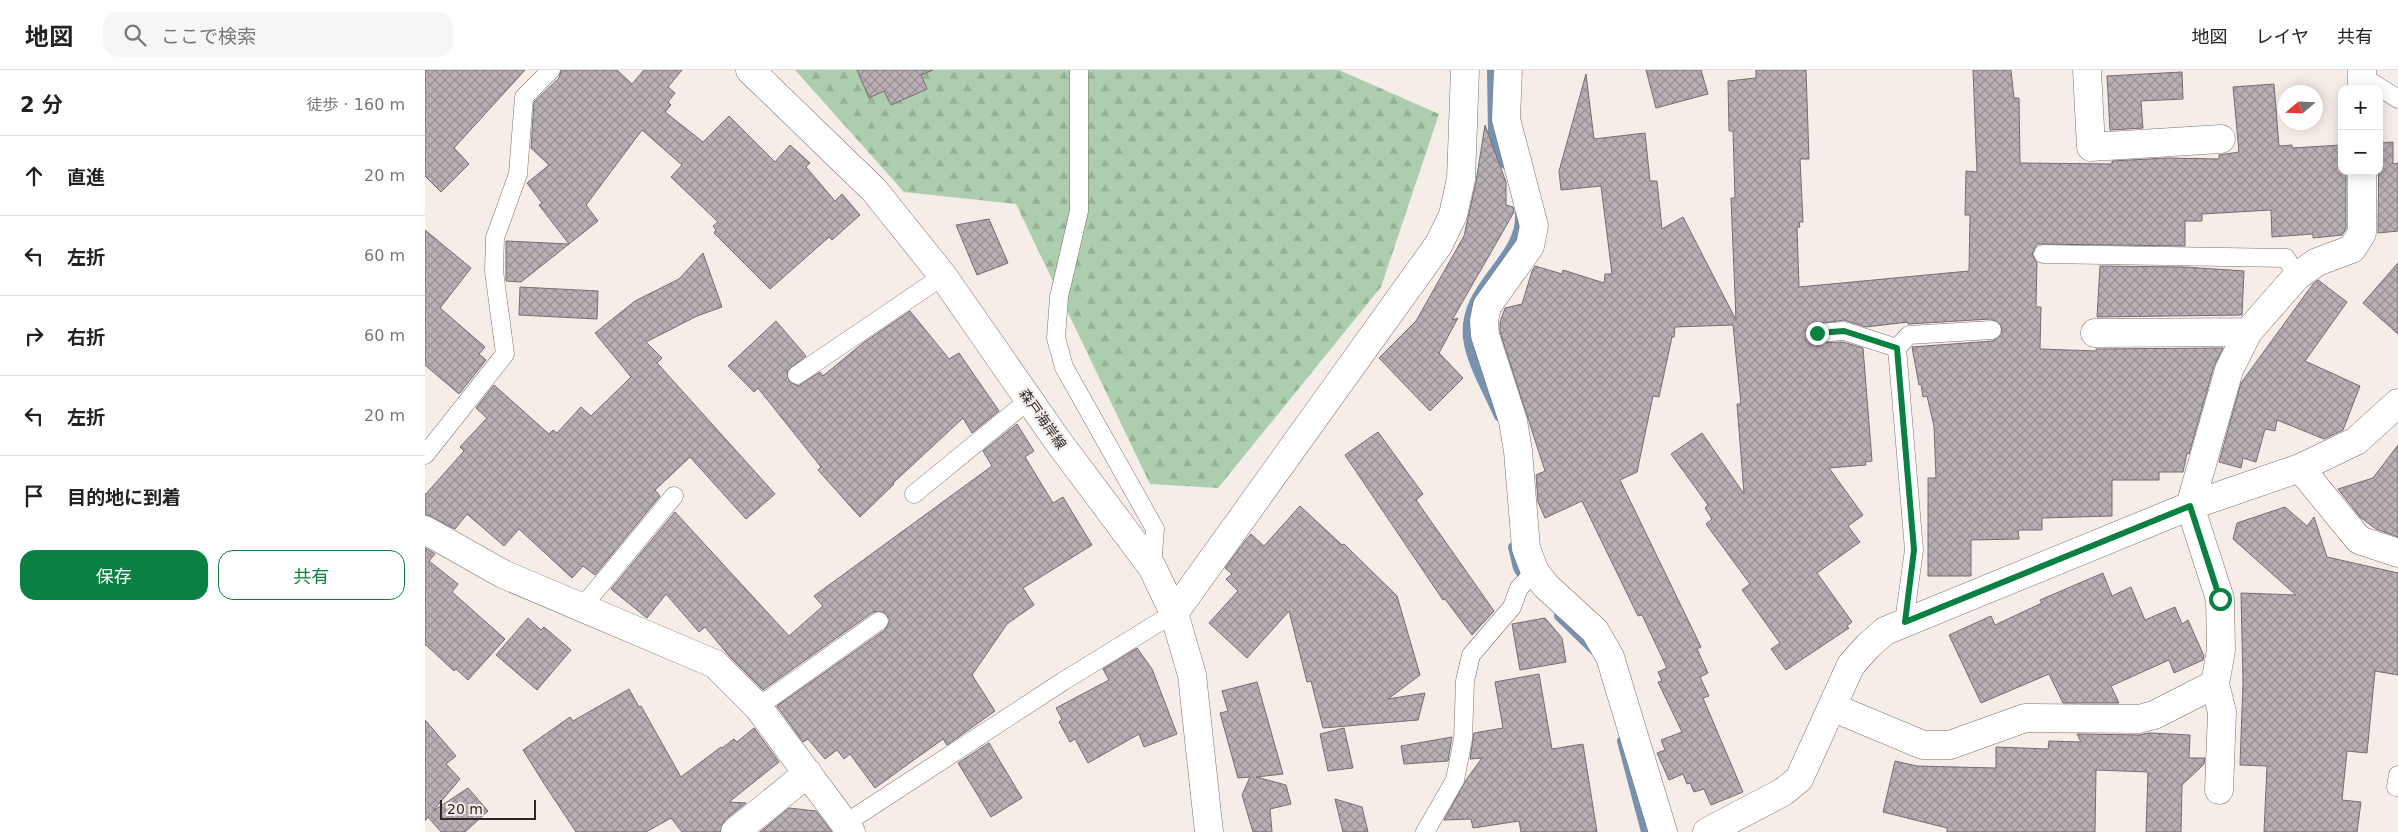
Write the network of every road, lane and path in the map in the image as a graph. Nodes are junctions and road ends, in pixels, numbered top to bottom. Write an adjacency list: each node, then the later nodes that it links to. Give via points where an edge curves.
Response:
1 (551, 70): 22 (lane, via 524,97 518,174 495,238 493,272 505,354)
2 (751, 70): 12 (street, 森戸海岸線, via 874,190)
3 (1079, 70): 29 (lane, via 1079,211 1059,297 1056,338 1064,368 1155,528)
4 (1465, 70): 32 (street, via 1461,179 1453,215 1439,244)
5 (2087, 70): 9 (street, via 2091,147)
6 (1510, 71): 30 (street, via 1506,119 1534,226 1530,246 1487,306 1484,321 1485,335 1513,421 1518,451)
7 (2362, 78): 8 (lane)
8 (2398, 99)
9 (2221, 139)
10 (2362, 175): 13 (street, via 2362,233 2352,249 2317,262)
11 (2043, 254): 13 (lane, via 2286,258)
12 (943, 276): 19 (lane); 20 (street, 森戸海岸線)
13 (2297, 276): 15 (street)
14 (1991, 330): 18 (lane, via 1909,335)
15 (2248, 332): 17 (street); 26 (street, via 2229,370)
16 (1817, 333): 18 (lane, via 1844,331)
17 (2095, 333)
18 (1897, 348): 34 (lane, via 1914,550)
19 (797, 375)
20 (1029, 400): 24 (lane); 29 (street, 森戸海岸線)
21 (2398, 403): 23 (street, via 2356,441)
22 (425, 455)
23 (2300, 468): 26 (street); 28 (street, via 2359,540)
24 (914, 494)
25 (674, 496): 31 (lane)
26 (2190, 506): 34 (street); 35 (street, via 2220,599 2221,650)
27 (425, 530): 31 (street, via 503,574)
28 (2398, 553)
29 (1152, 567): 32 (street, 森戸海岸線)
30 (1527, 579): 43 (lane, via 1512,607 1471,655 1465,681 1463,739 1455,780); 44 (street, via 1546,586 1595,631 1607,650)
31 (583, 606): 36 (street, via 715,664)
32 (1174, 613): 40 (lane, via 1062,682); 42 (street, 森戸海岸線, via 1192,675)
33 (879, 621): 36 (lane)
34 (1905, 622): 37 (street, via 1885,632 1862,652 1851,665)
35 (2215, 684): 37 (street, via 2155,715 2139,719 2025,718 1950,745 1923,744); 39 (street, via 2222,712)
36 (758, 707): 38 (street)
37 (1833, 707): 45 (street, via 1799,780 1783,792)
38 (808, 773): 40 (street); 41 (street)
39 (2219, 790)
40 (848, 828)
41 (735, 832)
42 (1209, 832)
43 (1425, 832)
44 (1663, 832)
45 (1707, 832)

